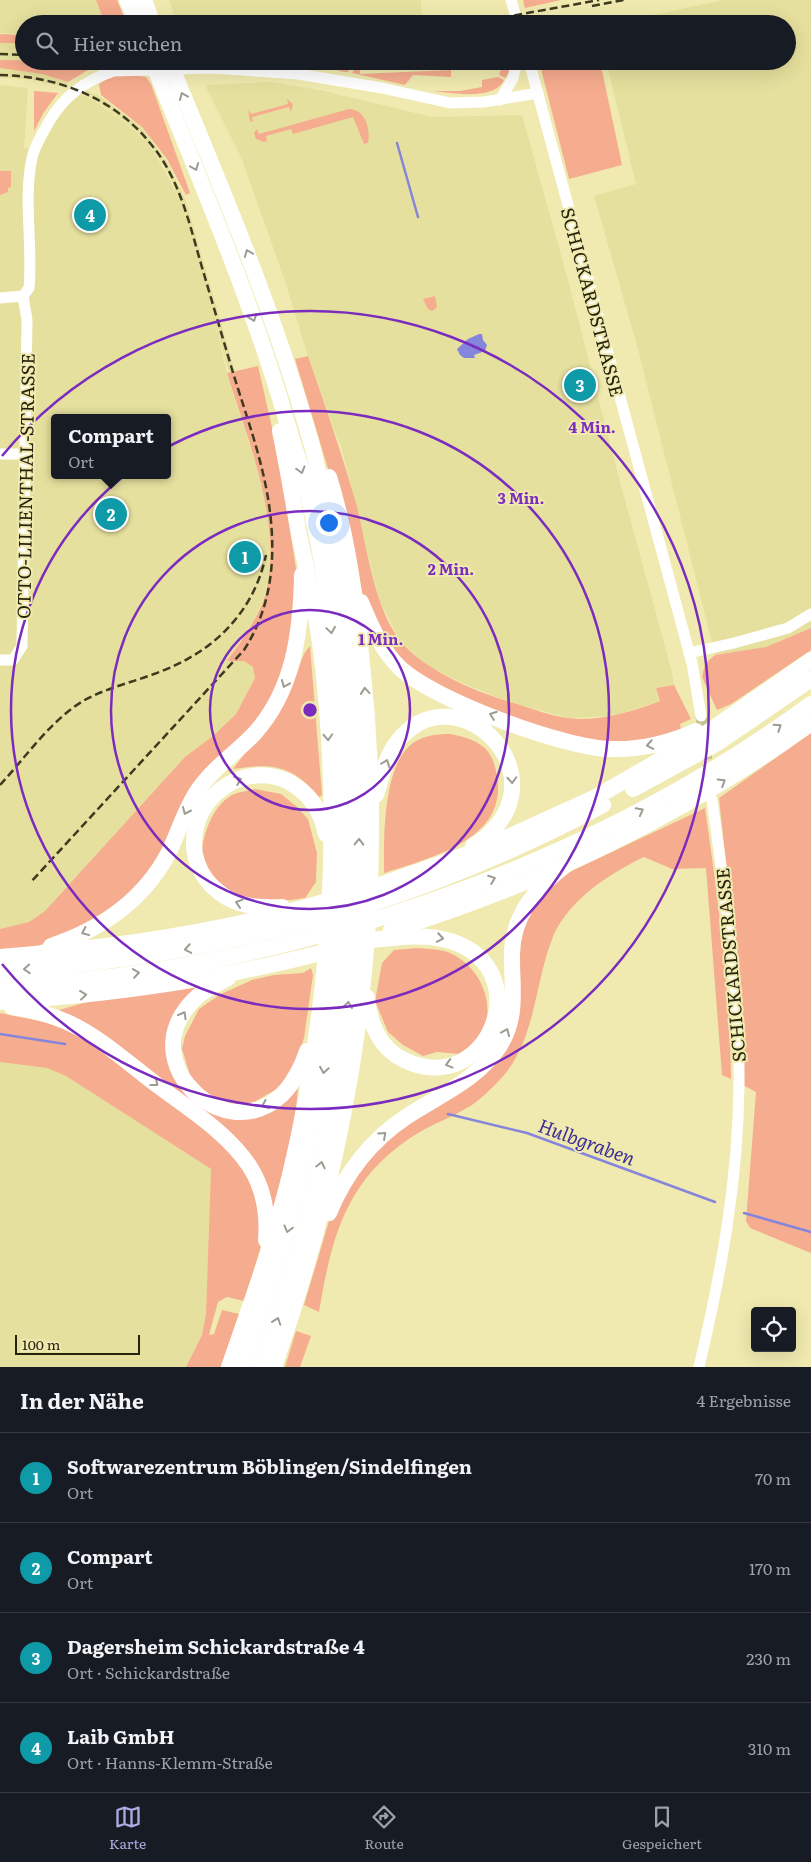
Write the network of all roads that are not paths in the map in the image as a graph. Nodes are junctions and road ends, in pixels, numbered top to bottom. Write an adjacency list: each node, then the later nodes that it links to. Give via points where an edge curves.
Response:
1 (127, 0): 4 (highway)
2 (144, 0): 5 (highway)
3 (511, 0): 6 (street)
4 (133, 15)
5 (150, 15)
6 (515, 15)
7 (114, 70): 15 (street, via 76,89 53,114 40,137 32,158 29,282)
8 (148, 70): 17 (highway, one-way to 17, via 234,264)
9 (178, 70): 18 (highway, one-way to 9, via 251,261)
10 (249, 70): 14 (street, via 298,74 450,103)
11 (515, 70): 14 (street)
12 (531, 70): 13 (street, SCHICKARDSTRASSE)
13 (538, 94): 14 (street); 24 (street, SCHICKARDSTRASSE)
14 (500, 100)
15 (23, 296): 16 (street); 20 (street, OTTO-LILIENTHAL-STRASSE, via 27,312)
16 (0, 298)
17 (278, 390): 21 (highway, via 274,407); 50 (highway, one-way to 50, via 308,492 332,639 343,766 343,878 334,998 315,1117 283,1249)
18 (298, 398): 22 (highway, via 325,462); 51 (highway, one-way to 18, via 299,1249 332,1112 351,986 358,877 358,763 348,646 322,488)
19 (0, 454): 20 (street)
20 (26, 454): 25 (street, OTTO-LILIENTHAL-STRASSE, via 22,646 14,660)
21 (303, 550): 34 (highway, one-way to 34, via 324,679); 39 (highway, one-way to 39, via 296,648 283,689 263,722 203,783 159,869 128,905 85,933)
22 (353, 581): 30 (highway, one-way to 22, via 671,740 621,749 580,745 514,723 442,695 399,667 371,627); 33 (highway, one-way to 22, via 367,707)
23 (811, 614): 24 (street, via 788,628)
24 (689, 653): 29 (street, SCHICKARDSTRASSE)
25 (0, 660)
26 (811, 660): 30 (highway)
27 (811, 680): 37 (highway, via 719,742 599,807 498,855 393,897)
28 (811, 704): 38 (highway, one-way to 28, via 613,826 717,767)
29 (701, 716)
30 (728, 717): 35 (highway, via 684,747 596,797 518,834)
31 (811, 723): 36 (highway, one-way to 31, via 695,798)
32 (712, 800): 53 (street, SCHICKARDSTRASSE, via 735,981 738,1104 729,1223)
33 (372, 810): 35 (highway, one-way to 35, via 386,762 398,741 412,728 444,718 467,721 488,732 501,747 511,767 512,792 508,808 490,834); 41 (highway)
34 (331, 854): 37 (highway, one-way to 34, via 241,904 219,893 205,878 195,853 195,832 201,812 212,796 238,779 262,775 283,779 301,790 316,806); 46 (highway)
35 (444, 863): 37 (highway)
36 (567, 864): 38 (highway, via 442,913); 48 (highway, one-way to 36, via 340,1188 361,1157 406,1117 470,1077 500,1046 514,1006 512,957 516,928 533,895)
37 (310, 913): 38 (highway); 39 (highway, via 160,938); 42 (highway, one-way to 42, via 180,951); 44 (highway, one-way to 37, via 80,980 247,954)
38 (392, 927): 41 (highway, one-way to 41, via 450,940 471,949 486,965 495,984 498,1008 492,1030 477,1050 457,1062 437,1067 410,1062 390,1051 380,1039 369,1013); 43 (highway, via 371,939)
39 (18, 955): 40 (highway)
40 (0, 958)
41 (366, 962): 48 (highway, via 342,1127)
42 (0, 971)
43 (240, 971): 45 (highway, one-way to 43, via 117,991); 46 (highway, one-way to 43, via 298,1074 277,1099 246,1112 218,1108 203,1101 181,1076 174,1055 176,1032 196,998)
44 (0, 986)
45 (0, 1003): 47 (highway, one-way to 47, via 49,1015 80,1030 122,1058 232,1146 251,1168 261,1190 267,1228)
46 (318, 1023): 47 (highway, via 292,1166)
47 (265, 1259): 49 (highway)
48 (308, 1266): 52 (highway)
49 (229, 1367)
50 (244, 1367)
51 (261, 1367)
52 (274, 1367)
53 (699, 1367)

